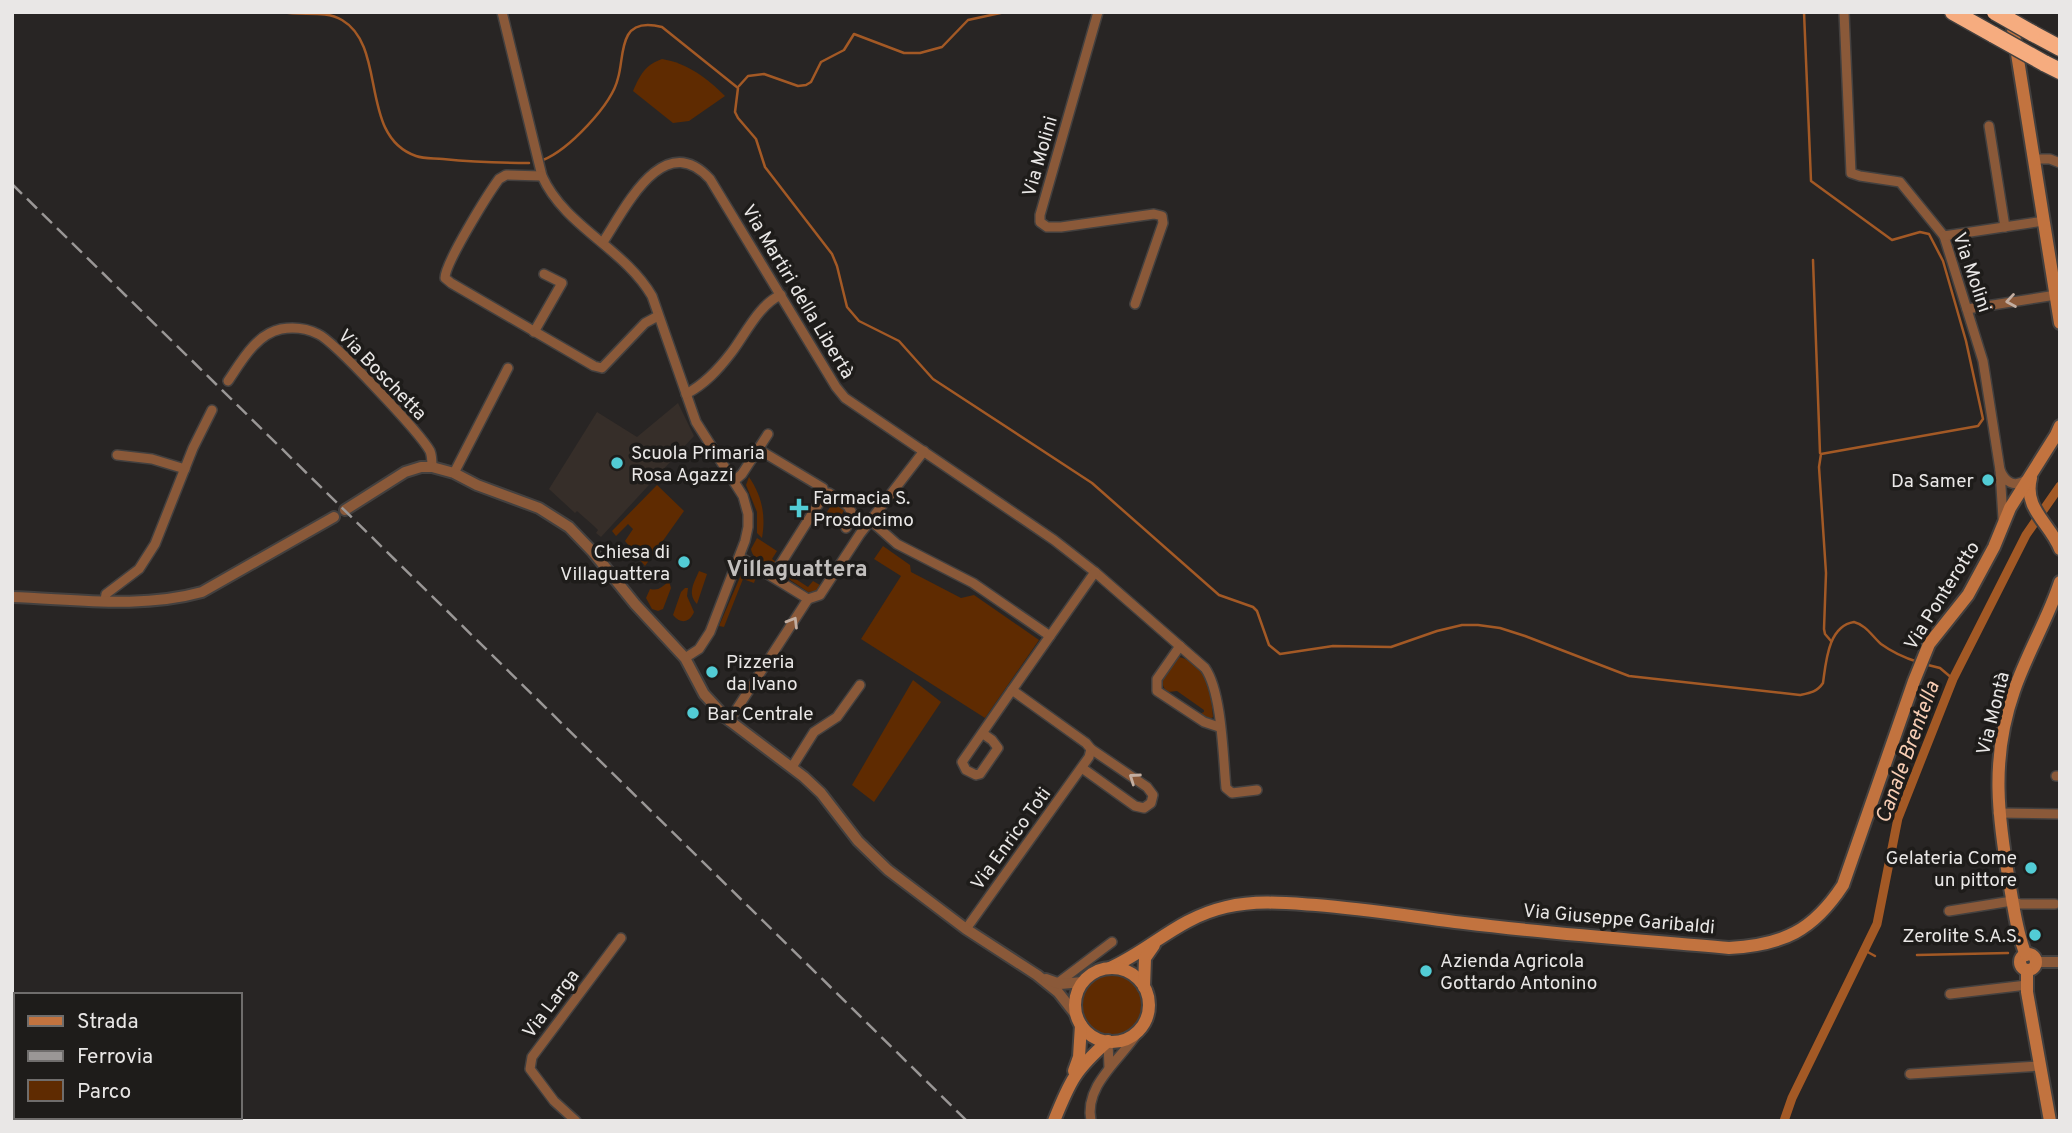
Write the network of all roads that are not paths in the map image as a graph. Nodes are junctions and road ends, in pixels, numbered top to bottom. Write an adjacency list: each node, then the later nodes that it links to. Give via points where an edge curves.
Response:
1 (502, 12): 12 (street)
2 (1098, 12): 20 (street, Via Molini, via 1040,222 1061,227 1162,216)
3 (1844, 12): 15 (street, Via Molini, via 1851,173 1900,182)
4 (1953, 12): 8 (highway, bridge)
5 (1995, 12): 7 (highway, bridge)
6 (2010, 12): 10 (main road)
7 (2060, 48)
8 (2060, 71)
9 (1989, 126): 14 (street)
10 (2032, 159): 11 (street); 13 (main road)
11 (2060, 163)
12 (542, 176): 16 (street, via 566,210); 24 (street, via 506,175 499,179 445,272 451,283)
13 (2044, 221): 14 (street); 19 (main road)
14 (2005, 227): 15 (street)
15 (1944, 236): 21 (street, Via Molini)
16 (603, 242): 18 (street, Via Martiri della Libertà, via 657,168 685,164 710,179); 22 (street, via 643,281)
17 (544, 274): 24 (street, via 562,284)
18 (781, 295): 27 (street, via 769,302 705,383); 32 (street, Via Martiri della Libertà, via 845,398)
19 (2056, 295): 21 (street, one-way to 21); 23 (main road)
20 (1135, 304)
21 (1967, 309): 36 (street, Via Molini, via 1983,361)
22 (658, 316): 24 (street, via 645,323 602,368); 27 (street)
23 (2060, 323)
24 (534, 332)
25 (508, 369): 37 (street)
26 (228, 381): 34 (street, Via Boschetta, via 262,337 278,329 296,328 318,334 335,346 414,432 429,450)
27 (686, 394): 39 (street, via 696,422)
28 (212, 410): 35 (street)
29 (2059, 430): 38 (main road, Via Ponterotto)
30 (768, 434): 31 (street)
31 (758, 449): 39 (street); 40 (street, via 823,488)
32 (924, 451): 44 (street); 50 (street, Via Martiri della Libertà)
33 (117, 455): 35 (street)
34 (432, 467): 37 (street); 41 (street, via 405,472)
35 (185, 469): 56 (street, via 155,544 139,569 106,594)
36 (2000, 470): 38 (street, via 2010,483 2021,483); 46 (street, Via Molini)
37 (454, 473): 59 (street, via 539,508 569,527)
38 (2031, 473): 42 (main road, Via Ponterotto, via 2029,495); 46 (main road, Via Ponterotto)
39 (734, 481): 49 (street, via 748,514)
40 (824, 495): 45 (street, via 848,506 853,515); 51 (street)
41 (345, 510)
42 (2035, 511): 46 (main road, Via Ponterotto, via 2020,512); 47 (main road)
43 (334, 517): 56 (street, via 202,592 150,602)
44 (871, 521): 55 (street, via 820,596); 57 (street, via 897,544 973,583)
45 (846, 528)
46 (2003, 528): 60 (main road, Via Ponterotto, via 1968,596 1935,636)
47 (2052, 528): 48 (main road)
48 (2060, 550)
49 (740, 556): 51 (street); 59 (street, via 710,632 699,649)
50 (1095, 572): 57 (street); 58 (street, Via Martiri della Libertà)
51 (773, 576): 55 (street)
52 (2060, 582): 53 (main road, Via Montà)
53 (2057, 594): 70 (main road, Via Montà, via 2008,711 1997,771)
54 (12, 597): 56 (street)
55 (808, 599): 63 (street, one-way to 55)
56 (105, 600)
57 (1050, 636): 62 (street)
58 (1180, 646): 64 (street, Via Martiri della Libertà, via 1213,679); 64 (street, via 1157,679 1157,691 1203,722)
59 (685, 658): 63 (street, via 704,694)
60 (1916, 677): 76 (main road, Via Giuseppe Garibaldi, via 1843,884 1807,926 1780,940 1729,948 1262,901 1202,914)
61 (860, 685): 67 (street, via 837,717 814,732)
62 (1012, 690): 65 (street); 66 (street)
63 (729, 721): 67 (street)
64 (1219, 727): 69 (street, Via Martiri della Libertà, via 1226,788 1232,793)
65 (982, 733): 65 (street, via 998,748 980,774 971,774 962,762)
66 (1091, 749): 68 (street, Via Enrico Toti); 68 (street, one-way to 66, via 1135,806 1151,803 1153,795 1147,787)
67 (792, 767): 75 (street, via 888,870)
68 (1082, 768): 75 (street, Via Enrico Toti)
69 (1257, 790)
70 (1998, 813): 71 (street); 72 (main road, Via Montà)
71 (2060, 814)
72 (2012, 901): 73 (street); 74 (street); 79 (main road, Via Montà)
73 (2055, 904)
74 (1948, 911)
75 (967, 929): 84 (street)
76 (1160, 937): 81 (main road, Via Giuseppe Garibaldi); 85 (main road, via 1145,958)
77 (621, 938): 95 (street, Via Larga, via 531,1057 530,1069)
78 (1112, 942): 84 (street)
79 (2030, 962): 80 (street); 83 (main road, Via Montà)
80 (2060, 962)
81 (1110, 968): 82 (main road); 85 (main road, via 1129,972)
82 (1083, 982): 84 (street); 87 (main road, via 1075,1003)
83 (2027, 985): 86 (street); 91 (main road, Via Montà)
84 (1055, 986): 87 (street)
85 (1144, 987): 88 (main road, via 1149,1007)
86 (1950, 993)
87 (1079, 1020): 89 (main road, via 1088,1033); 94 (main road, via 1079,1057)
88 (1142, 1026): 89 (main road, via 1127,1038); 92 (street)
89 (1108, 1041): 90 (main road); 92 (street)
90 (1091, 1056): 92 (street, via 1105,1058); 94 (main road)
91 (2040, 1066): 93 (street); 98 (main road, Via Montà)
92 (1109, 1070): 97 (street, via 1091,1098)
93 (1910, 1074)
94 (1073, 1078): 96 (main road)
95 (576, 1121)
96 (1054, 1121)
97 (1091, 1121)
98 (2050, 1121)

